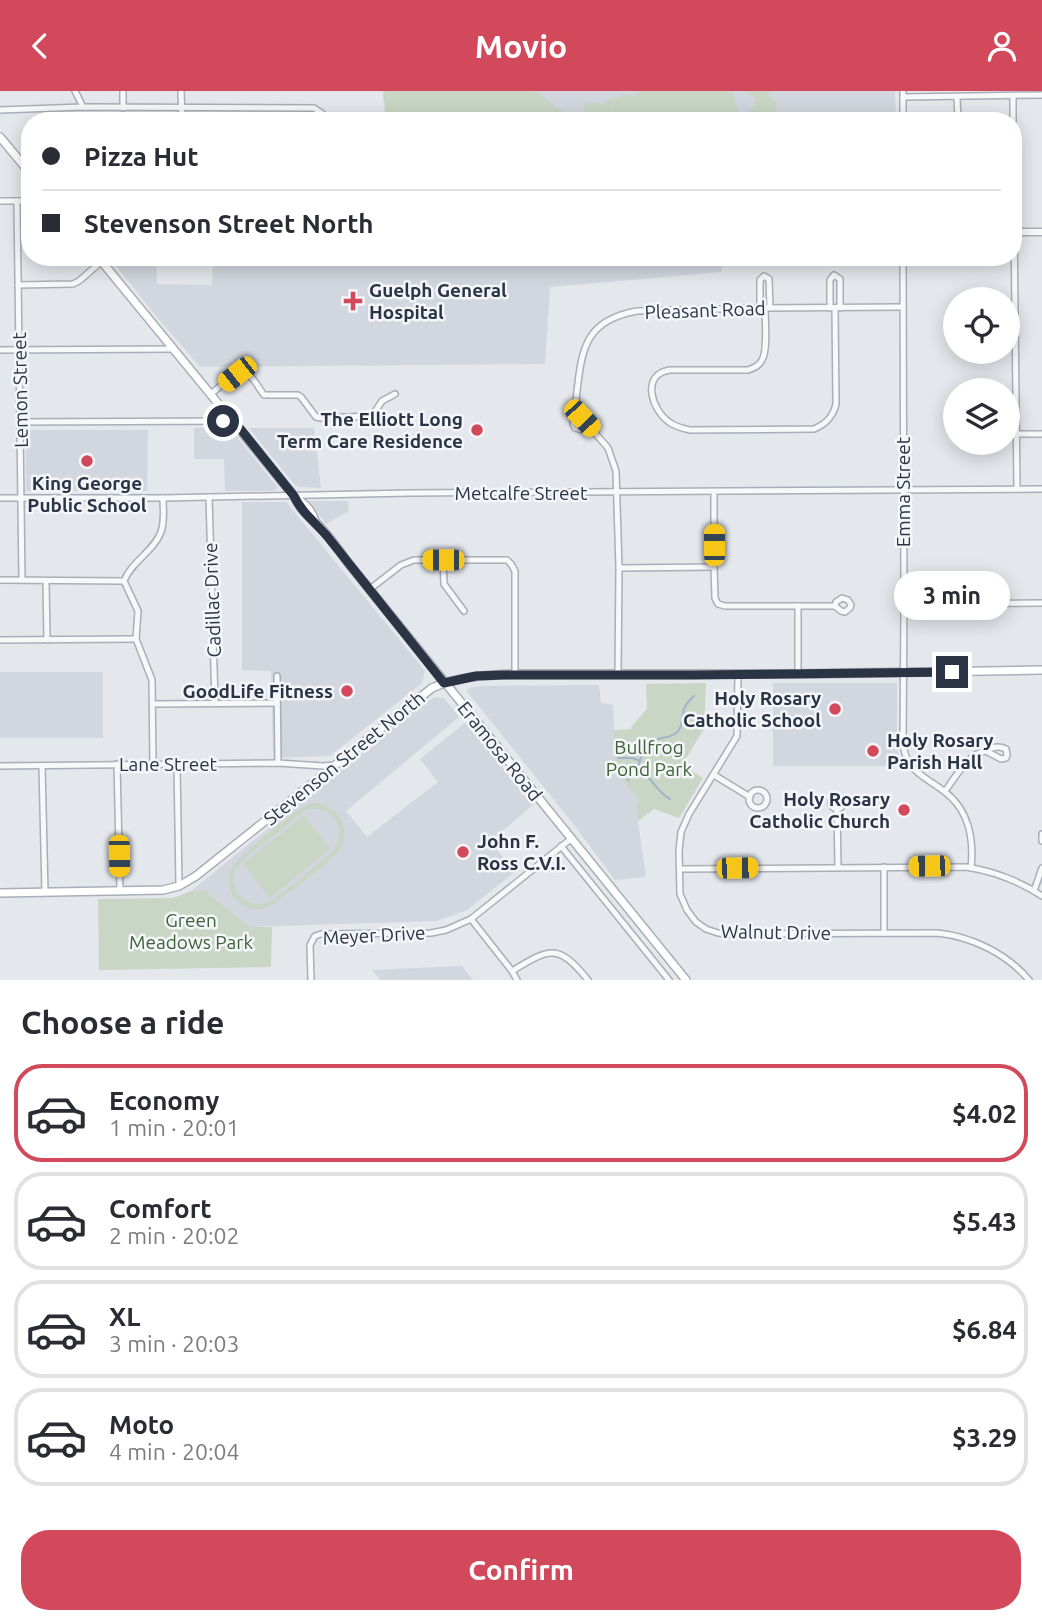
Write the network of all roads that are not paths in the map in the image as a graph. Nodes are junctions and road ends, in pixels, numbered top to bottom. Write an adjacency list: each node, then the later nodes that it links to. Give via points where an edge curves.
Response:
1 (75, 91): 8 (street)
2 (123, 91): 9 (street)
3 (181, 91): 10 (street)
4 (903, 94): 7 (street); 14 (street)
5 (1042, 95): 6 (street)
6 (1013, 96): 7 (street); 16 (street)
7 (957, 97): 15 (street)
8 (83, 107): 9 (street); 11 (street)
9 (123, 108): 10 (street)
10 (182, 108): 12 (street); 13 (street, via 314,108)
11 (0, 110)
12 (182, 112)
13 (321, 112)
14 (902, 112)
15 (958, 112)
16 (1013, 112)
17 (0, 137): 18 (main road)
18 (21, 162)
19 (0, 201): 20 (street)
20 (17, 201): 21 (street); 28 (street, Lemon Street)
21 (21, 201)
22 (1022, 232): 23 (street)
23 (1042, 232)
24 (93, 266): 28 (street, via 73,284)
25 (106, 266): 32 (main road, Eramosa Road)
26 (903, 266): 29 (street, Emma Street)
27 (1014, 266): 35 (street)
28 (18, 285): 34 (street, Lemon Street)
29 (902, 307): 31 (street, Pleasant Road); 47 (street, Emma Street)
30 (765, 308): 30 (street, via 760,281 764,276 769,279); 31 (street, Pleasant Road); 31 (street, via 765,352 755,368 670,370 657,375 654,402 667,421 690,430 814,429 823,425 836,404); 38 (street, Pleasant Road, via 619,314 592,333 583,349)
31 (835, 308): 31 (street, via 830,280 834,275 839,279)
32 (174, 349): 34 (street); 36 (main road, Eramosa Road)
33 (0, 350): 34 (street)
34 (19, 350): 40 (street, Lemon Street)
35 (1015, 378)
36 (211, 394): 37 (street, via 243,372 264,395 298,395 321,418 372,416 382,401); 39 (main road, Eramosa Road)
37 (395, 394)
38 (575, 408): 41 (street); 41 (street, via 575,428)
39 (234, 421): 40 (street); 50 (main road, Eramosa Road)
40 (20, 422): 53 (street, Lemon Street)
41 (596, 434): 49 (street, via 613,460)
42 (1020, 434): 43 (street)
43 (1042, 434)
44 (1016, 455): 45 (street)
45 (1017, 489): 46 (street, Metcalfe Street); 47 (street, Metcalfe Street)
46 (1042, 489)
47 (903, 490): 48 (street, Metcalfe Street); 64 (street, Emma Street)
48 (714, 492): 49 (street, Metcalfe Street); 56 (street)
49 (617, 493): 50 (street, Metcalfe Street); 57 (street)
50 (294, 496): 51 (street, Metcalfe Street); 62 (main road, Eramosa Road)
51 (209, 497): 54 (street, Metcalfe Street); 79 (street, Cadillac Drive)
52 (0, 498): 53 (street, Metcalfe Street)
53 (21, 498): 54 (street, Metcalfe Street); 59 (street, Lemon Street)
54 (163, 498): 61 (street, via 161,533)
55 (443, 560): 62 (street, via 405,563); 67 (street, via 444,585); 73 (street, via 502,559 511,564)
56 (714, 567): 57 (street); 65 (street, via 718,604)
57 (619, 568): 74 (street)
58 (0, 580): 59 (street)
59 (22, 580): 60 (street)
60 (46, 581): 61 (street); 70 (street)
61 (124, 582): 68 (street, via 138,611)
62 (370, 589): 78 (main road, Eramosa Road)
63 (1042, 603): 64 (street)
64 (904, 604): 72 (street, Emma Street)
65 (798, 606): 66 (street); 76 (street)
66 (835, 606)
67 (464, 611)
68 (136, 639): 70 (street); 81 (street, via 152,680)
69 (0, 640): 70 (street)
70 (47, 640)
71 (1042, 670): 72 (main road, Stevenson Street North)
72 (903, 672): 76 (main road, Stevenson Street North); 91 (street, Emma Street, via 904,751 921,776)
73 (515, 674): 74 (main road, Stevenson Street North); 78 (main road, Stevenson Street North)
74 (618, 674): 75 (main road, Stevenson Street North)
75 (738, 674): 76 (main road, Stevenson Street North); 90 (street, Walnut Drive, via 737,736)
76 (798, 674)
77 (277, 676): 80 (street)
78 (444, 683): 87 (main road, Stevenson Street North); 95 (main road, Eramosa Road)
79 (215, 702): 80 (street); 81 (street)
80 (277, 703): 83 (street)
81 (153, 704): 85 (street)
82 (986, 751): 91 (street, via 971,758)
83 (278, 763): 86 (street, Lane Street); 87 (street, Lane Street)
84 (117, 764): 85 (street, Lane Street); 89 (street, Lane Street); 104 (street)
85 (153, 764): 86 (street, Lane Street)
86 (177, 764): 103 (street)
87 (335, 765): 103 (main road, Stevenson Street North)
88 (0, 766): 89 (street, Lane Street)
89 (42, 766): 107 (street)
90 (714, 775): 92 (street); 102 (street, Walnut Drive, via 681,832)
91 (945, 791): 100 (street, Emma Street, via 969,828)
92 (750, 797)
93 (837, 809): 98 (street)
94 (1042, 834): 96 (street)
95 (572, 838): 97 (street, Meyer Drive); 116 (main road, Eramosa Road)
96 (1042, 841)
97 (561, 846): 109 (street, Meyer Drive); 115 (street)
98 (838, 867): 99 (street); 102 (street)
99 (884, 867): 100 (street); 110 (street)
100 (971, 868): 105 (street)
101 (1042, 868): 105 (street)
102 (680, 869): 110 (street, Walnut Drive, via 680,894 687,910 701,926 715,932)
103 (180, 886): 104 (main road, Stevenson Street North)
104 (120, 891): 107 (main road, Stevenson Street North)
105 (1034, 891): 108 (street)
106 (0, 893): 107 (main road, Stevenson Street North)
107 (45, 893)
108 (1042, 896)
109 (471, 919): 111 (street); 112 (street, Meyer Drive, via 431,933 315,936 310,945)
110 (884, 933): 117 (street, Walnut Drive, via 963,938 998,953)
111 (512, 971): 113 (street); 114 (street, via 539,955 553,953 569,959)
112 (311, 980)
113 (517, 980)
114 (588, 980)
115 (669, 980)
116 (686, 980)
117 (1029, 980)

